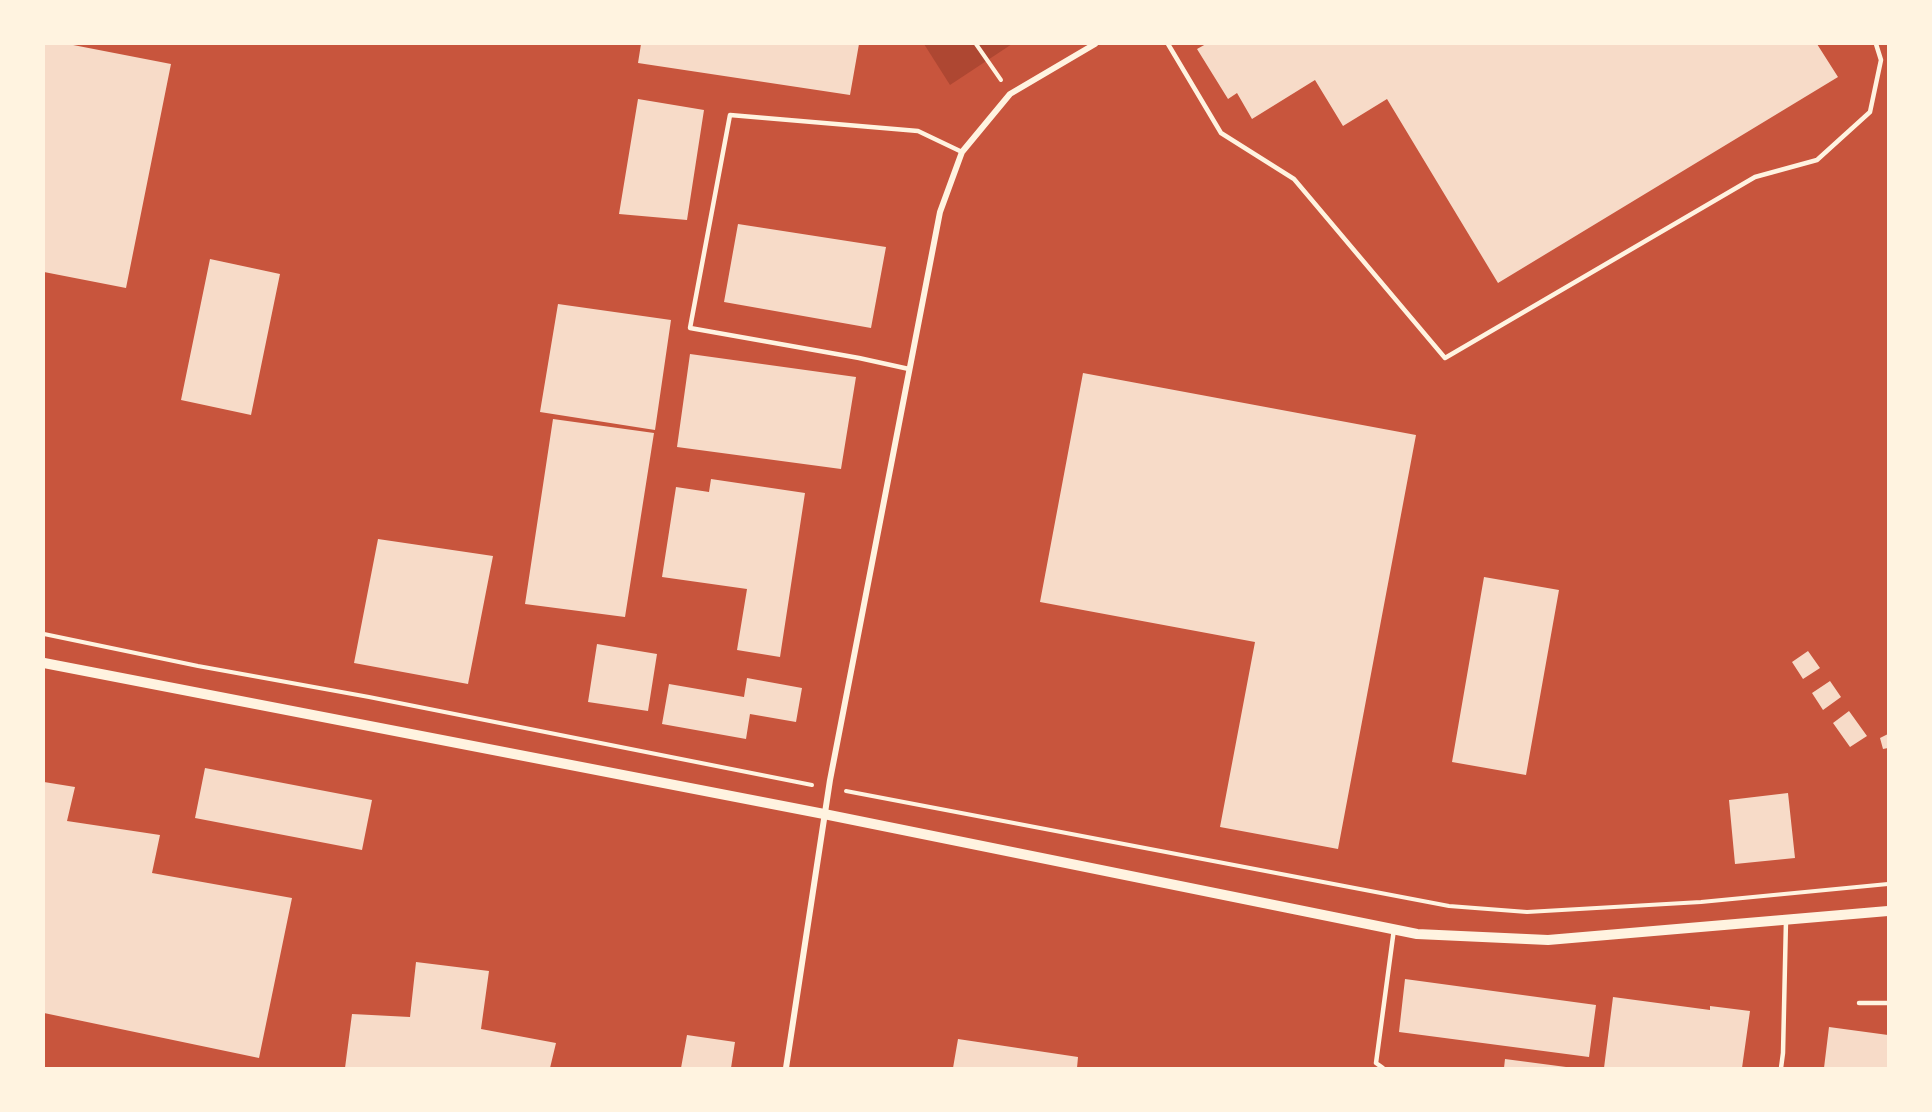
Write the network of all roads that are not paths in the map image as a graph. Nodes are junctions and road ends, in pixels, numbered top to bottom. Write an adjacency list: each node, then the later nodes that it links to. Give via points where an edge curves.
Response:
1 (1095, 44): 4 (street, via 1010,94)
2 (1168, 44): 3 (lane, via 1221,133 1294,179 1445,358 1755,177 1817,159 1870,112 1881,60)
3 (1876, 44)
4 (962, 152): 5 (street, via 939,212); 5 (lane, via 918,130 730,115 690,328)
5 (909, 369): 7 (street)
6 (44, 663): 7 (street)
7 (824, 814): 10 (street); 13 (street)
8 (1888, 910): 9 (street)
9 (1786, 920): 10 (street, via 1548,940 1417,934); 15 (lane)
10 (1394, 929): 14 (lane, via 1376,1063)
11 (1859, 1003): 12 (lane)
12 (1888, 1003)
13 (786, 1068)
14 (1383, 1068)
15 (1780, 1068)

